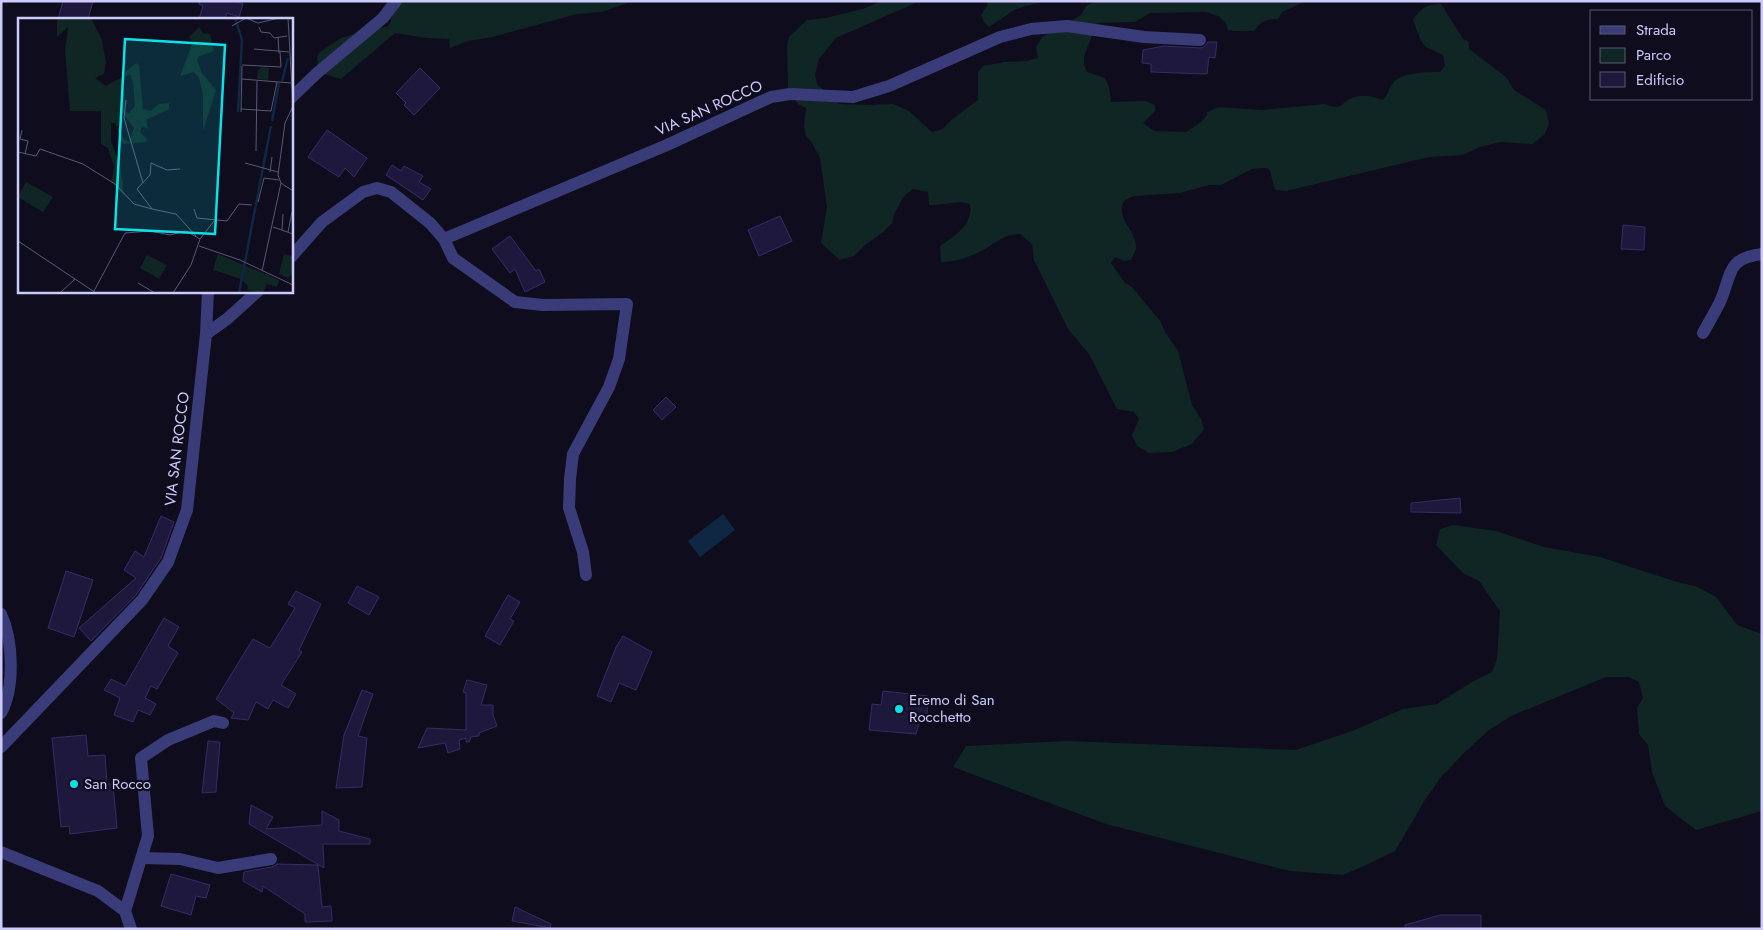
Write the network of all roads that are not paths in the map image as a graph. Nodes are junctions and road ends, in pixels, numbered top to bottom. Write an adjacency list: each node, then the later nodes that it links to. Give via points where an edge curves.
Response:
1 (396, 1): 3 (street, via 383,18)
2 (1200, 40): 4 (street, VIA SAN ROCCO, via 1144,37 1066,26 1031,29 1000,37 889,86 853,97 790,94 771,97 667,145)
3 (292, 97)
4 (444, 239): 6 (street, via 430,223 390,192 377,188 363,192 322,222); 11 (street, via 453,258 515,302 627,304 619,359 609,387 573,454 569,508 583,552)
5 (1762, 254): 9 (street, via 1747,255 1732,266 1720,301)
6 (292, 255)
7 (208, 292): 10 (street, VIA SAN ROCCO)
8 (257, 292): 10 (street, via 227,320)
9 (1703, 333)
10 (206, 334): 15 (street, VIA SAN ROCCO, via 187,510 168,562 142,600)
11 (586, 575)
12 (1, 614): 13 (street, via 11,660 10,685)
13 (1, 713)
14 (223, 723): 17 (street, via 214,721 168,740 142,758 148,836)
15 (1, 747)
16 (1, 852): 19 (street, via 98,892)
17 (142, 858): 18 (street, via 180,859 218,868); 19 (street)
18 (271, 859)
19 (125, 911): 20 (street)
20 (131, 929)

